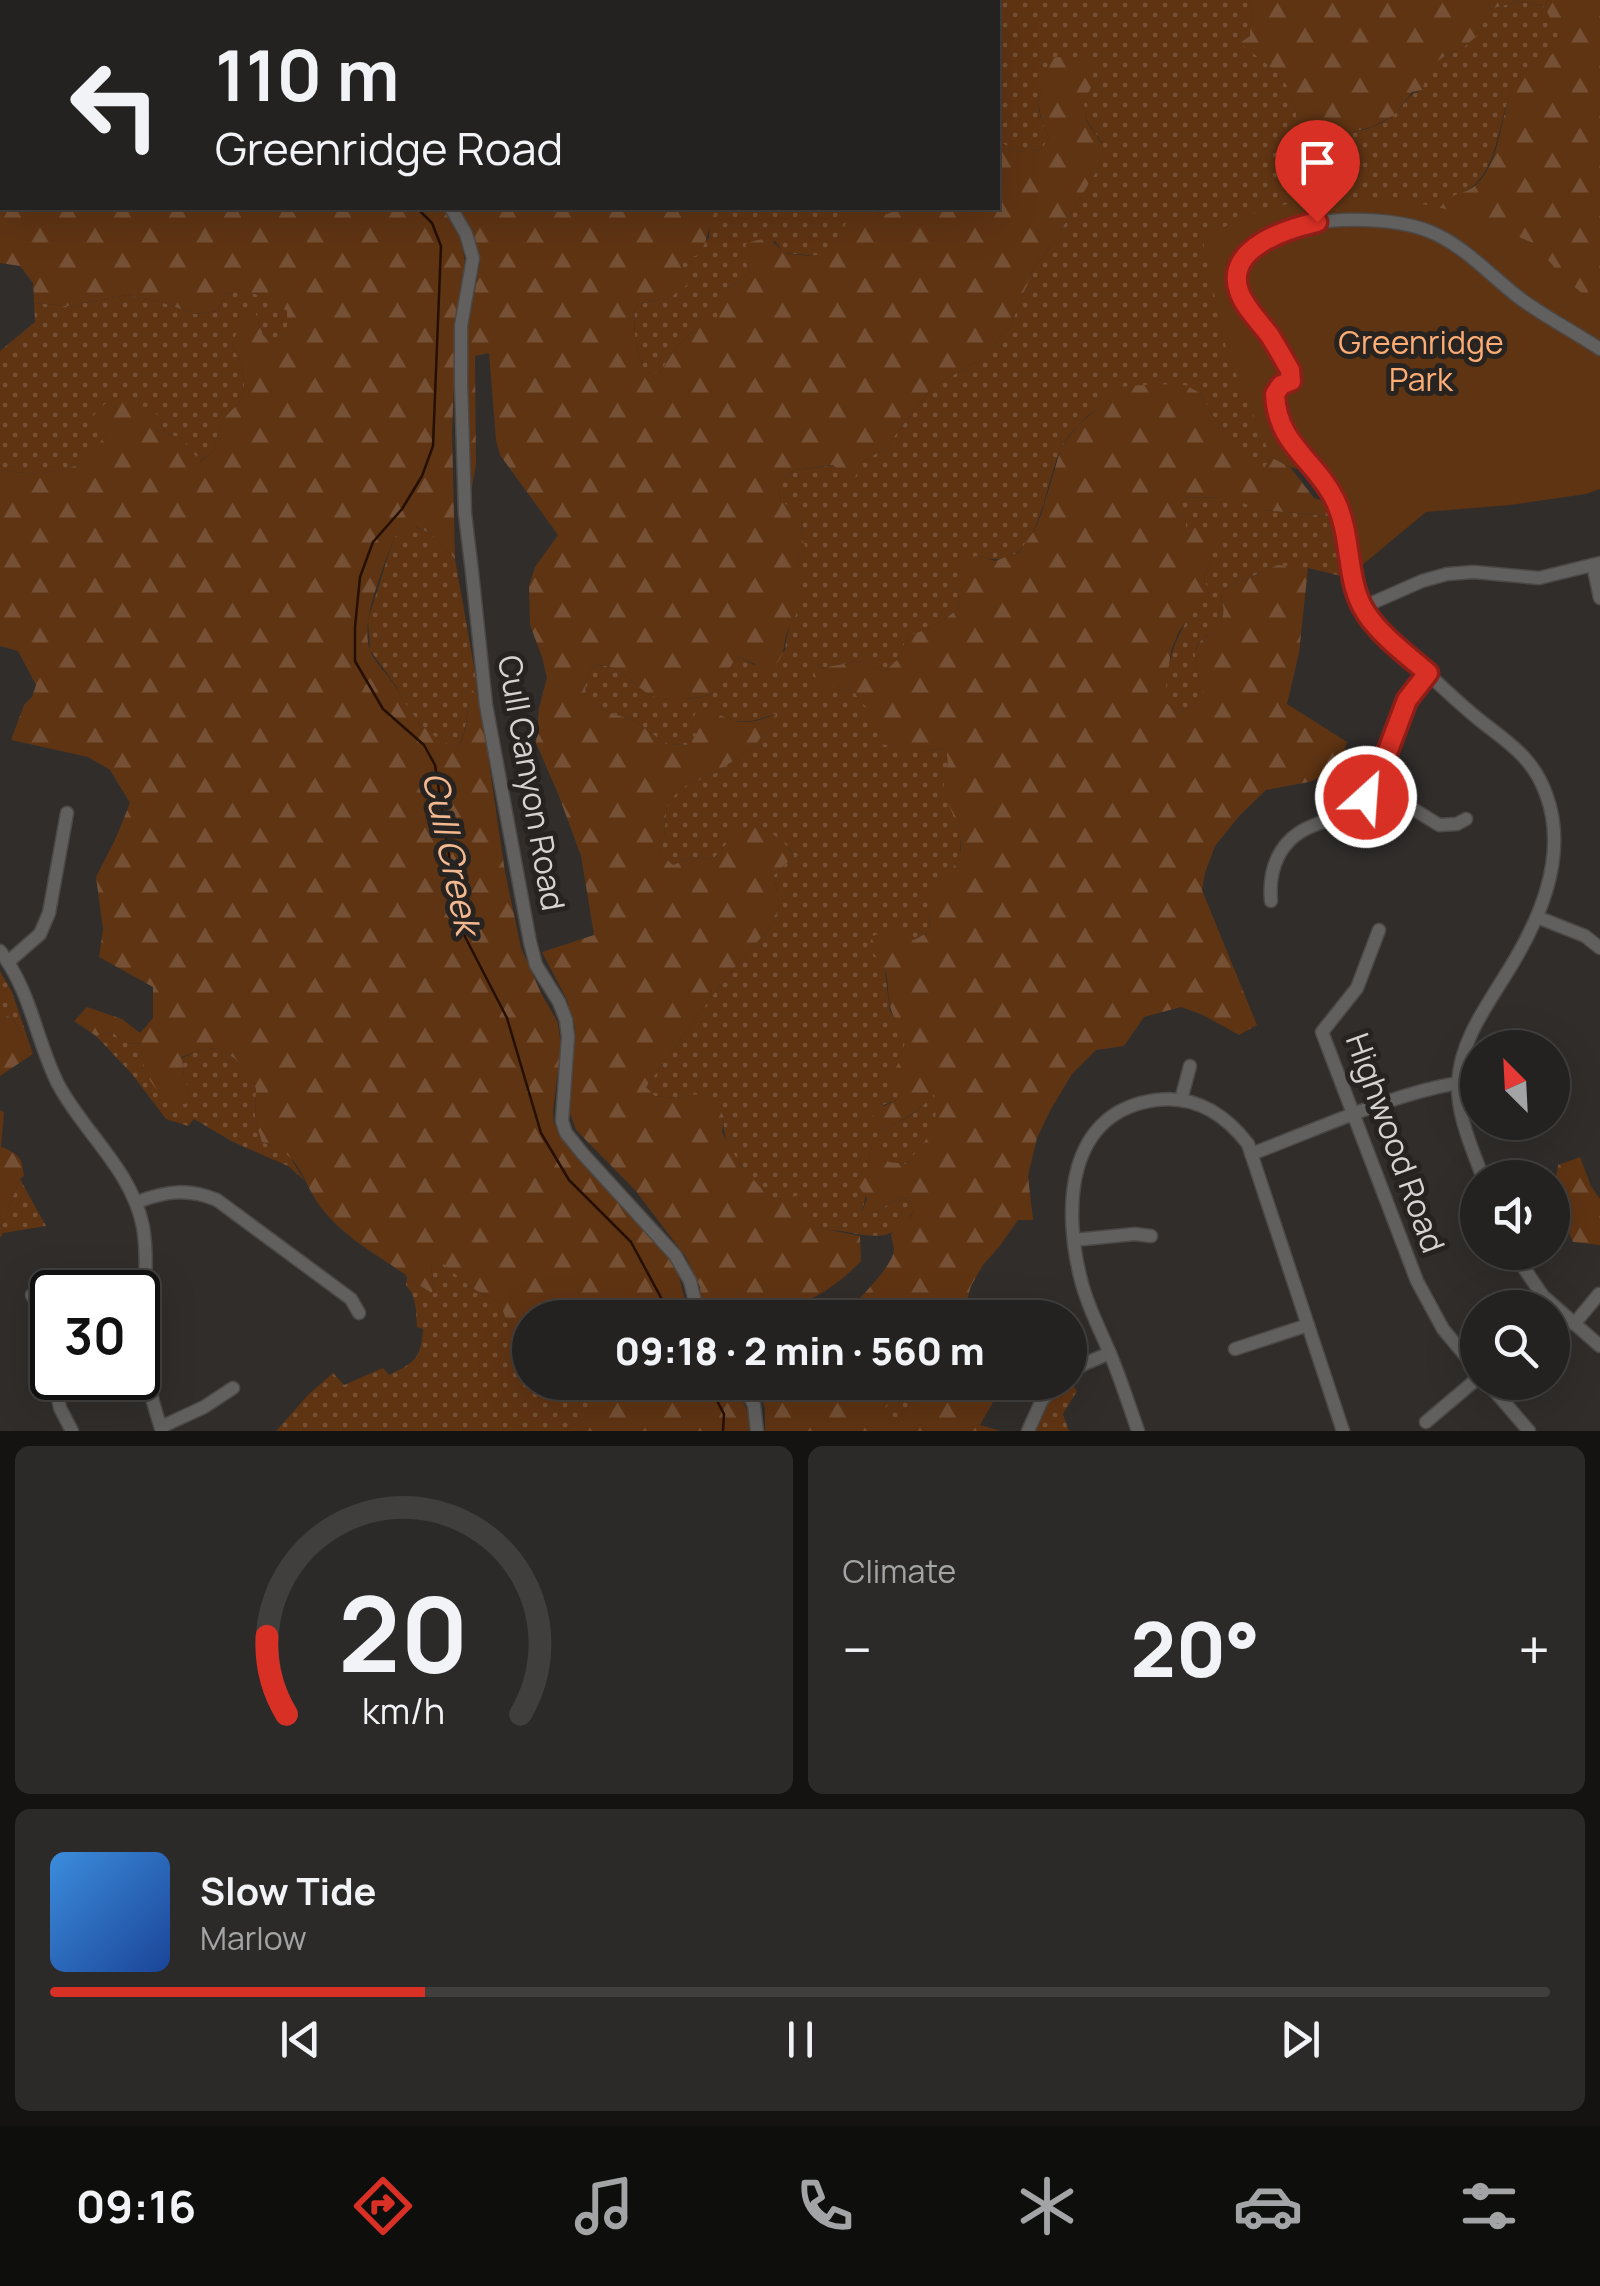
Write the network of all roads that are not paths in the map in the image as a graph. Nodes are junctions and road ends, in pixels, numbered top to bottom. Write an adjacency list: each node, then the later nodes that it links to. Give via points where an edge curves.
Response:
1 (452, 210): 26 (street, Cull Canyon Road, via 474,258 461,382 466,514 486,705 530,942 566,1020 562,1121 583,1154 674,1255)
2 (1600, 349): 5 (street, via 1518,297 1460,249 1418,227 1317,222 1269,237 1250,251 1237,271 1238,288 1290,370 1291,381 1275,394 1279,422 1336,503)
3 (1597, 564): 4 (street); 5 (street, via 1539,578 1448,574)
4 (1600, 598)
5 (1362, 608): 6 (street)
6 (1428, 673): 7 (street, via 1407,700); 11 (street, via 1518,749 1546,792 1554,846)
7 (1375, 785): 9 (street, via 1439,825); 10 (street, via 1354,808 1303,830 1283,847 1269,882)
8 (67, 814): 14 (street, via 40,934)
9 (1466, 819)
10 (1271, 901)
11 (1538, 917): 13 (street); 16 (street, via 1469,1037)
12 (1379, 930): 18 (street, Highwood Road, via 1356,988 1322,1032)
13 (1600, 948)
14 (4, 957): 21 (street, via 60,1086)
15 (1190, 1066): 17 (street)
16 (1458, 1083): 18 (street); 20 (street)
17 (1181, 1100): 19 (street, via 1230,1122); 23 (street, via 1133,1105 1088,1141 1074,1178)
18 (1354, 1115): 19 (street); 32 (street, Highwood Road, via 1417,1281)
19 (1251, 1154): 29 (street)
20 (1477, 1160)
21 (136, 1202): 27 (street, via 176,1191 217,1200 352,1299); 42 (street, via 145,1243 146,1378)
22 (1151, 1236): 23 (street)
23 (1074, 1240): 33 (street, via 1085,1295)
24 (1525, 1270): 28 (street)
25 (1599, 1294): 28 (street)
26 (695, 1300)
27 (359, 1314)
28 (1574, 1324): 30 (street)
29 (1308, 1325): 31 (street); 47 (street)
30 (1600, 1346)
31 (1235, 1349)
32 (1460, 1351)
33 (1110, 1353): 34 (street); 46 (street)
34 (1087, 1363)
35 (232, 1388): 42 (street)
36 (1460, 1391): 41 (street)
37 (58, 1400): 43 (street)
38 (751, 1400): 44 (street)
39 (1042, 1400): 45 (street)
40 (1502, 1400): 48 (street)
41 (1426, 1422)
42 (161, 1429)
43 (72, 1431)
44 (757, 1431)
45 (1028, 1431)
46 (1138, 1431)
47 (1343, 1431)
48 (1529, 1431)

